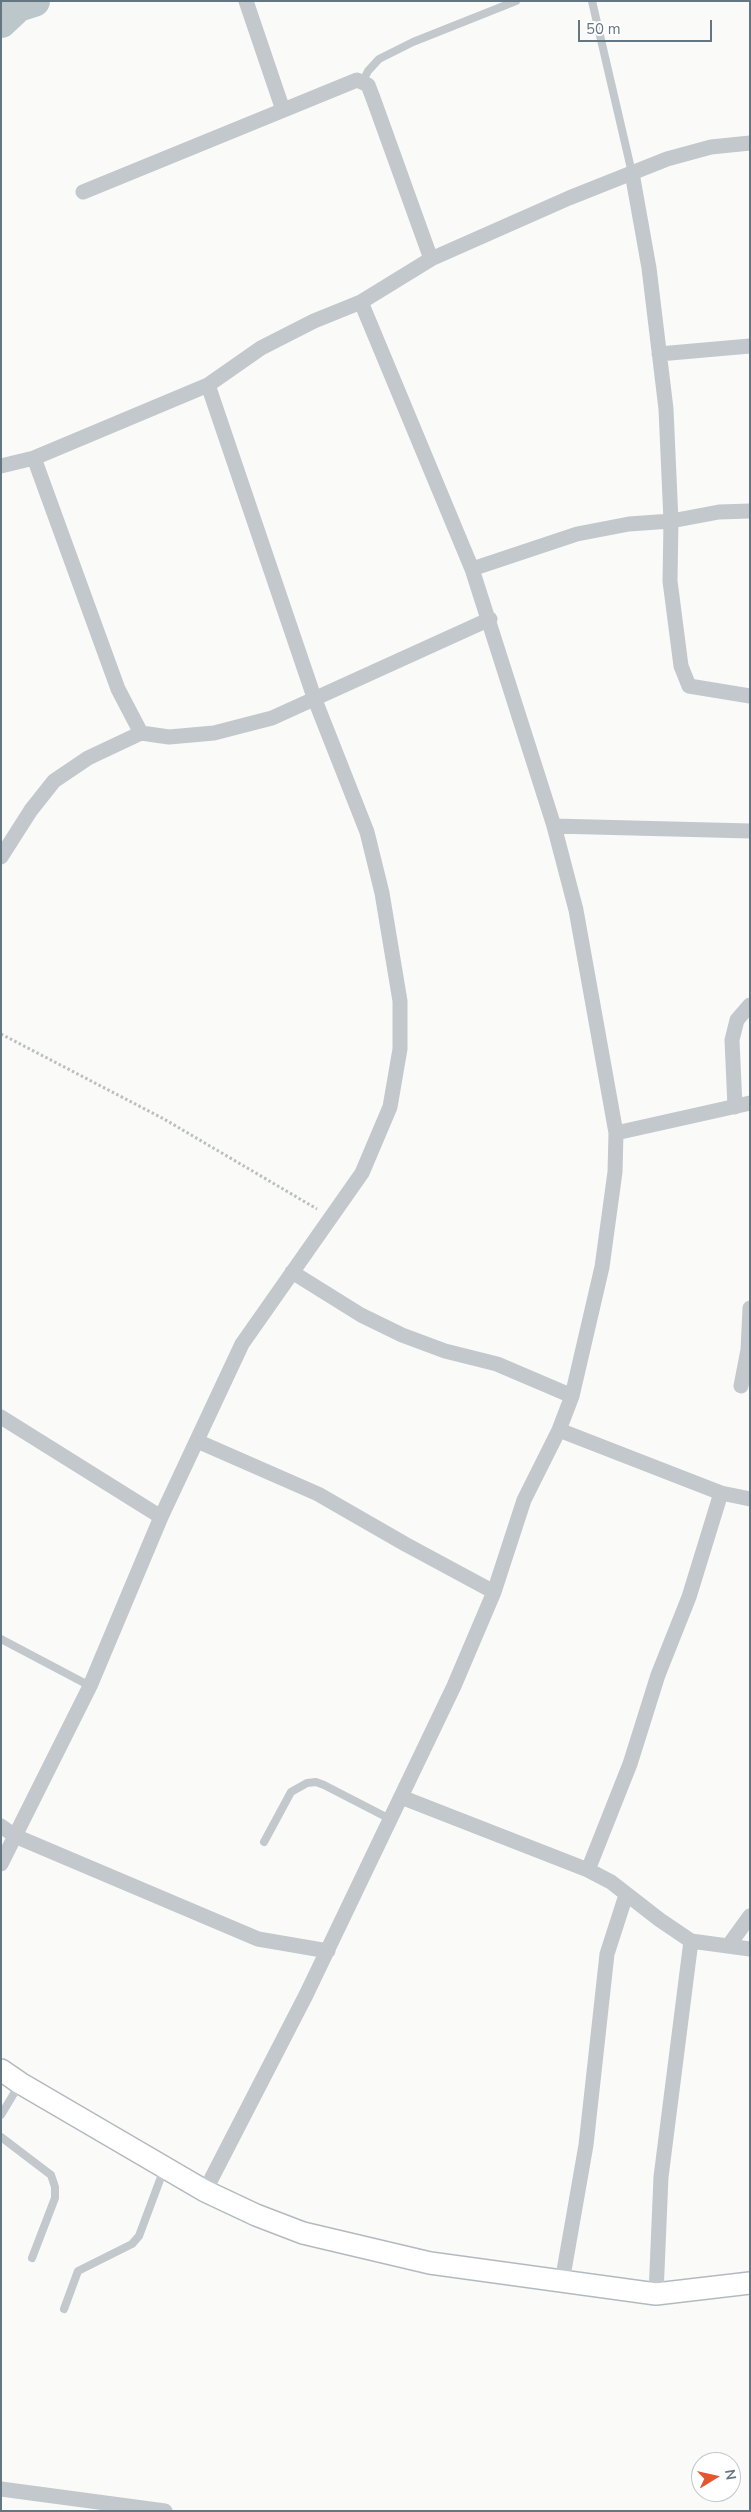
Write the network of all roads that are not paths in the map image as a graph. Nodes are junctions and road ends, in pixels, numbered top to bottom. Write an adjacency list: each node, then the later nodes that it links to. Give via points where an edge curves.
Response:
1 (246, 1): 5 (street)
2 (516, 1): 4 (lane, via 379,59)
3 (592, 1): 7 (lane)
4 (363, 81): 5 (street, via 357,80); 9 (street, via 373,98)
5 (283, 110): 8 (street)
6 (750, 143): 7 (street, via 710,147 666,159)
7 (632, 173): 9 (street); 12 (street, via 649,268)
8 (83, 192)
9 (431, 259): 10 (street)
10 (361, 302): 13 (street, via 261,348); 18 (street)
11 (750, 346): 12 (street)
12 (659, 354): 17 (street, via 666,409)
13 (208, 385): 14 (street); 21 (street)
14 (34, 458): 15 (street); 22 (street, via 118,689)
15 (1, 466)
16 (750, 511): 17 (street, via 719,512)
17 (671, 521): 18 (street, via 629,524 577,534); 20 (street, via 670,581 681,666 689,686)
18 (472, 569): 19 (street)
19 (490, 619): 21 (street); 23 (street)
20 (750, 696)
21 (315, 700): 22 (street, via 272,718 214,733 170,737); 29 (street, via 367,832 382,893 400,1001 400,1049 390,1107 362,1172)
22 (141, 733): 25 (street, via 88,758 54,781)
23 (554, 826): 24 (street); 28 (street, via 576,910)
24 (750, 831)
25 (4, 845)
26 (750, 1005): 27 (street, via 737,1020 732,1040)
27 (742, 1105): 28 (street)
28 (616, 1133): 32 (street, via 615,1172 602,1267)
29 (292, 1272): 32 (street, via 362,1315 402,1335 445,1352 497,1364); 35 (street, via 242,1344)
30 (750, 1308): 31 (street, via 748,1350)
31 (741, 1386)
32 (572, 1396): 34 (street)
33 (1, 1417): 38 (street)
34 (559, 1430): 36 (street); 39 (street, via 524,1500)
35 (198, 1441): 38 (street); 39 (street, via 318,1494)
36 (722, 1493): 37 (street); 48 (street, via 630,1764)
37 (750, 1499)
38 (161, 1517): 41 (street)
39 (494, 1592): 42 (street)
40 (1, 1639): 41 (lane)
41 (90, 1686): 45 (street)
42 (401, 1797): 43 (street); 48 (street)
43 (390, 1819): 46 (lane, via 324,1785 307,1783 291,1792); 54 (street)
44 (1, 1826): 45 (street)
45 (15, 1836): 47 (street); 54 (street, via 258,1939)
46 (264, 1842)
47 (1, 1864)
48 (588, 1870): 49 (street)
49 (626, 1895): 51 (street); 62 (street, via 607,1954 586,2145)
50 (750, 1916): 52 (street)
51 (691, 1941): 52 (street); 64 (street, via 661,2177)
52 (729, 1945): 53 (street)
53 (750, 1949)
54 (328, 1951): 60 (street)
55 (1, 2070): 56 (street)
56 (20, 2084): 57 (lane); 59 (street)
57 (1, 2115)
58 (1, 2137): 61 (lane, via 51,2175 55,2187 55,2198)
59 (165, 2168): 60 (street); 65 (lane, via 139,2236 132,2244 78,2271)
60 (205, 2191): 62 (street, via 256,2215 313,2236 430,2263)
61 (32, 2258)
62 (562, 2282): 64 (street)
63 (750, 2283): 64 (street)
64 (656, 2294)
65 (64, 2309)
66 (1, 2490): 67 (street)
67 (95, 2507): 68 (street)
68 (165, 2511)

